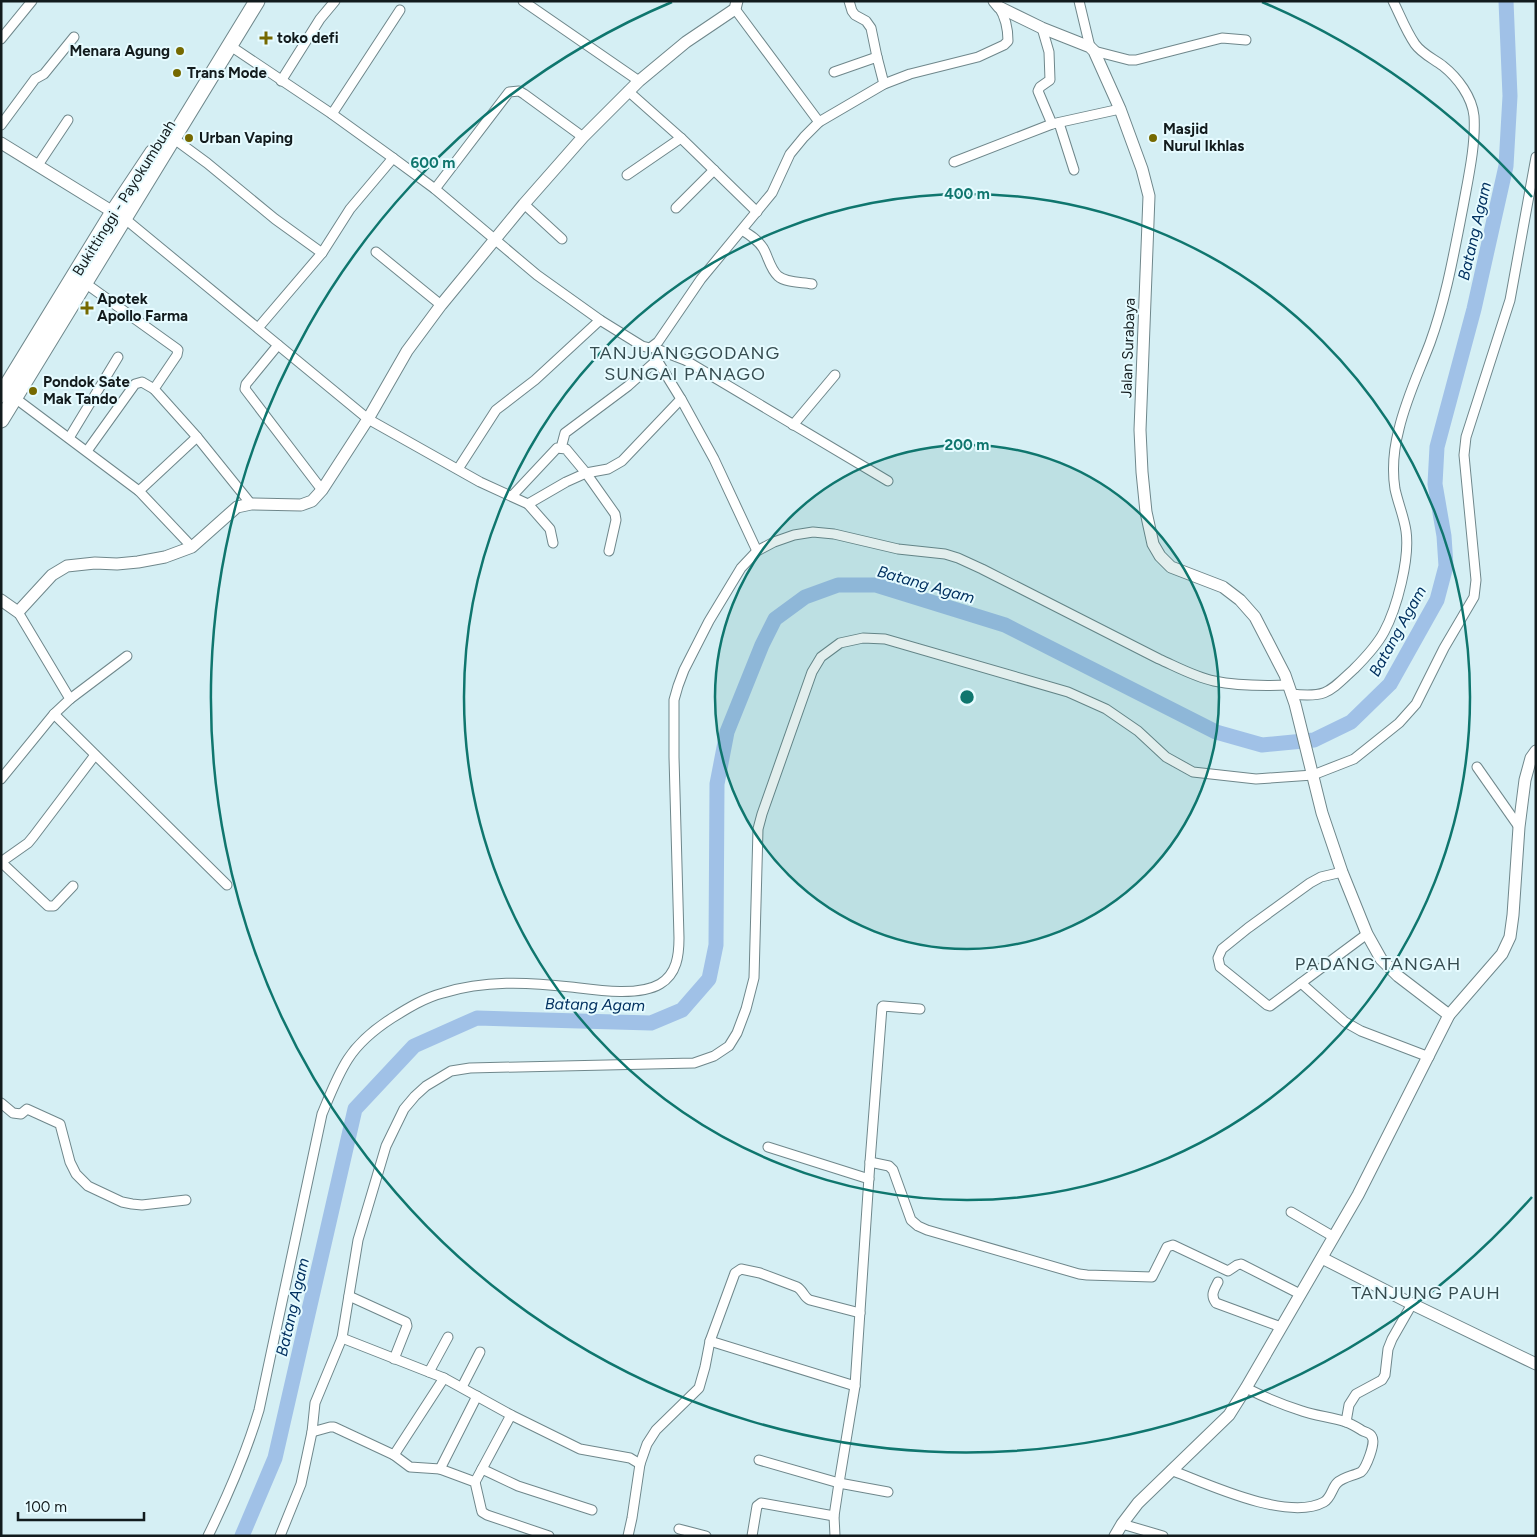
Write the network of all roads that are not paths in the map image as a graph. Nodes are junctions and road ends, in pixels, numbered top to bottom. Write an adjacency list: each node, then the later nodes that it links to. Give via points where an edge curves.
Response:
1 (32, 1): 14 (street)
2 (246, 1): 45 (highway, Bukittinggi - Payokumbuah)
3 (257, 1): 16 (highway, Bukittinggi - Payokumbuah)
4 (335, 1): 20 (street)
5 (523, 1): 21 (street)
6 (849, 1): 18 (street, via 852,11 872,28)
7 (1393, 1): 87 (street, via 1415,44 1455,76 1466,93 1474,117 1471,168 1439,315 1398,430 1395,489 1407,549 1392,616 1384,633 1364,659 1330,691 1312,696)
8 (1081, 2): 17 (street)
9 (996, 4): 12 (street); 22 (street, via 1007,22 1008,41 1004,45 978,57)
10 (736, 5): 21 (street); 27 (street)
11 (400, 10): 25 (street)
12 (1042, 28): 17 (street); 28 (street, via 1049,52 1050,80 1038,91)
13 (74, 37): 29 (street, via 44,74 35,79)
14 (1, 39)
15 (1246, 40): 17 (street, via 1222,38 1136,60)
16 (229, 45): 20 (street); 31 (highway, Bukittinggi - Payokumbuah)
17 (1092, 49): 24 (street, Jalan Surabaya)
18 (877, 57): 19 (street); 22 (street)
19 (834, 72)
20 (280, 81): 25 (street)
21 (639, 82): 23 (street)
22 (884, 84): 27 (street)
23 (628, 91): 30 (street); 32 (street)
24 (1120, 109): 28 (street); 87 (street, Jalan Surabaya, via 1149,196 1140,430 1146,512 1153,544 1171,567 1223,587 1255,616)
25 (332, 114): 35 (street)
26 (68, 120): 37 (street)
27 (819, 122): 44 (street, via 790,154 772,193)
28 (1055, 123): 36 (street); 39 (street)
29 (1, 125)
30 (583, 137): 41 (street, via 524,94 509,92); 42 (street)
31 (173, 138): 45 (highway, Bukittinggi - Payokumbuah); 50 (street)
32 (681, 138): 38 (street); 40 (street)
33 (1, 143): 37 (street)
34 (1536, 156): 93 (street, via 1510,300 1466,437 1464,455 1476,580 1474,597 1416,704 1399,723 1354,759)
35 (393, 158): 41 (street); 50 (street, via 350,209)
36 (954, 162)
37 (38, 165): 45 (street)
38 (714, 170): 43 (street); 44 (street)
39 (1074, 170)
40 (627, 176)
41 (435, 189): 47 (street)
42 (524, 204): 47 (street); 48 (street)
43 (676, 208)
44 (757, 212): 46 (street)
45 (119, 215): 51 (highway, Bukittinggi - Payokumbuah); 55 (highway, Bukittinggi - Payokumbuah); 56 (street)
46 (742, 230): 52 (street, via 762,247 778,276); 58 (street, via 701,279)
47 (496, 238): 53 (street); 54 (street, via 537,275)
48 (562, 239)
49 (376, 252): 53 (street)
50 (322, 253): 56 (street)
51 (85, 283): 55 (highway, Bukittinggi - Payokumbuah); 62 (street, via 178,350)
52 (812, 284)
53 (441, 305): 65 (street, via 407,351)
54 (600, 320): 58 (street, via 642,346 650,348); 72 (street, via 535,380 496,410)
55 (51, 326): 63 (highway, Bukittinggi - Payokumbuah)
56 (258, 328): 57 (street)
57 (278, 345): 65 (street); 75 (street, via 246,384 245,390)
58 (656, 345): 60 (street); 67 (street)
59 (118, 358): 69 (street)
60 (657, 360): 64 (street); 70 (street, via 565,433)
61 (835, 375): 67 (street)
62 (154, 389): 68 (street); 71 (street, via 142,382 135,384)
63 (8, 396): 66 (highway, Bukittinggi - Payokumbuah); 69 (street)
64 (681, 398): 73 (street, via 622,461 608,469); 83 (street)
65 (368, 419): 72 (street); 75 (street)
66 (1, 420)
67 (793, 425): 74 (street)
68 (197, 437): 76 (street); 78 (street)
69 (69, 438): 71 (street)
70 (561, 448): 73 (street, via 566,449); 77 (street, via 557,448)
71 (87, 451): 76 (street)
72 (458, 470): 77 (street)
73 (586, 473): 79 (street); 82 (street, via 615,514)
74 (888, 481)
75 (322, 490): 78 (street, via 312,501 301,505)
76 (140, 491): 81 (street)
77 (512, 496): 79 (street)
78 (251, 504): 81 (street, via 237,507)
79 (528, 504): 80 (street, via 550,529)
80 (553, 543)
81 (192, 547): 85 (street, via 153,560 67,566 52,575)
82 (609, 551)
83 (757, 551): 87 (street, via 794,535 813,532 898,550 945,554 982,569 1189,673 1212,681 1268,686); 147 (street, via 741,568 709,621 684,670 674,700 679,954 670,977 644,990 509,983 443,993 413,1005 373,1030 348,1058 322,1114 251,1435)
84 (1, 600): 85 (street)
85 (18, 612): 88 (street)
86 (127, 656): 88 (street)
87 (1292, 694): 93 (street, Jalan Surabaya)
88 (70, 699): 89 (street)
89 (54, 714): 91 (street); 94 (street)
90 (1536, 751): 95 (street, via 1525,780)
91 (95, 755): 96 (street, via 28,843); 98 (street)
92 (1477, 767): 95 (street)
93 (1313, 775): 97 (street, Jalan Surabaya); 115 (street, via 1256,779 1193,772 1166,757 1138,731 1106,709 1068,692 885,639 863,638 840,643 821,657 812,672 762,814 758,829 754,978 743,1017 729,1046 694,1063 470,1068 451,1071 426,1086 404,1109 386,1146 358,1240)
94 (1, 779)
95 (1518, 827): 103 (street, via 1510,937 1502,954)
96 (1, 862): 99 (street, via 48,906 54,906)
97 (1342, 872): 100 (street, Jalan Surabaya); 101 (street, via 1310,883 1225,946 1218,958 1220,967 1266,1005 1274,1005)
98 (227, 885)
99 (72, 886)
100 (1367, 934): 101 (street); 103 (street, Jalan Surabaya, via 1381,959 1398,976)
101 (1301, 983): 104 (street, via 1360,1031)
102 (920, 1009): 107 (street, via 882,1007)
103 (1449, 1015): 104 (street)
104 (1429, 1057): 111 (street)
105 (1, 1103): 109 (street, via 13,1113 21,1114 27,1109 60,1124 70,1162 88,1186 132,1204)
106 (768, 1147): 108 (street)
107 (870, 1162): 108 (street); 114 (street, via 893,1170 911,1220 927,1230 1087,1275 1152,1276 1167,1247 1173,1245 1228,1271 1241,1264)
108 (869, 1179): 117 (street)
109 (186, 1200)
110 (1291, 1212): 111 (street)
111 (1334, 1237): 112 (street)
112 (1322, 1258): 114 (street); 116 (street)
113 (1218, 1282): 118 (street, via 1212,1294 1216,1303)
114 (1300, 1294): 118 (street)
115 (349, 1296): 120 (street); 123 (street, via 406,1322)
116 (1412, 1304): 124 (street); 132 (street, via 1388,1349 1385,1375 1382,1380 1356,1394)
117 (860, 1313): 121 (street, via 810,1300 797,1287 741,1269 735,1273); 127 (street)
118 (1281, 1327): 129 (street)
119 (448, 1337): 125 (street)
120 (342, 1338): 123 (street); 133 (street, via 315,1403)
121 (710, 1341): 127 (street); 136 (street, via 699,1388 656,1430)
122 (480, 1352): 128 (street)
123 (394, 1359): 125 (street)
124 (1536, 1364)
125 (429, 1372): 126 (street)
126 (444, 1378): 128 (street); 134 (street)
127 (855, 1386): 141 (street)
128 (462, 1387): 130 (street)
129 (1246, 1388): 132 (street, via 1304,1412); 139 (street, via 1229,1414)
130 (477, 1396): 131 (street); 137 (street)
131 (511, 1415): 136 (street, via 580,1450 630,1458); 138 (street)
132 (1346, 1422): 139 (street, via 1373,1438 1367,1463 1360,1472 1336,1484 1327,1499 1311,1506 1282,1507)
133 (312, 1432): 134 (street, via 334,1427); 148 (street, via 300,1484)
134 (394, 1455): 137 (street, via 410,1467)
135 (759, 1460): 141 (street)
136 (640, 1464): 150 (street)
137 (440, 1469): 140 (street)
138 (482, 1469): 140 (street); 143 (street, via 518,1486)
139 (1171, 1470): 145 (street)
140 (475, 1482): 149 (street, via 482,1512 486,1515)
141 (839, 1483): 142 (street); 144 (street)
142 (888, 1492)
143 (592, 1510)
144 (834, 1516): 152 (street, via 761,1503 757,1506); 153 (street)
145 (1122, 1524): 154 (street); 155 (street)
146 (679, 1529): 151 (street)
147 (208, 1536)
148 (280, 1536)
149 (549, 1536)
150 (628, 1536)
151 (706, 1536)
152 (752, 1536)
153 (835, 1536)
154 (1115, 1536)
155 (1163, 1536)

